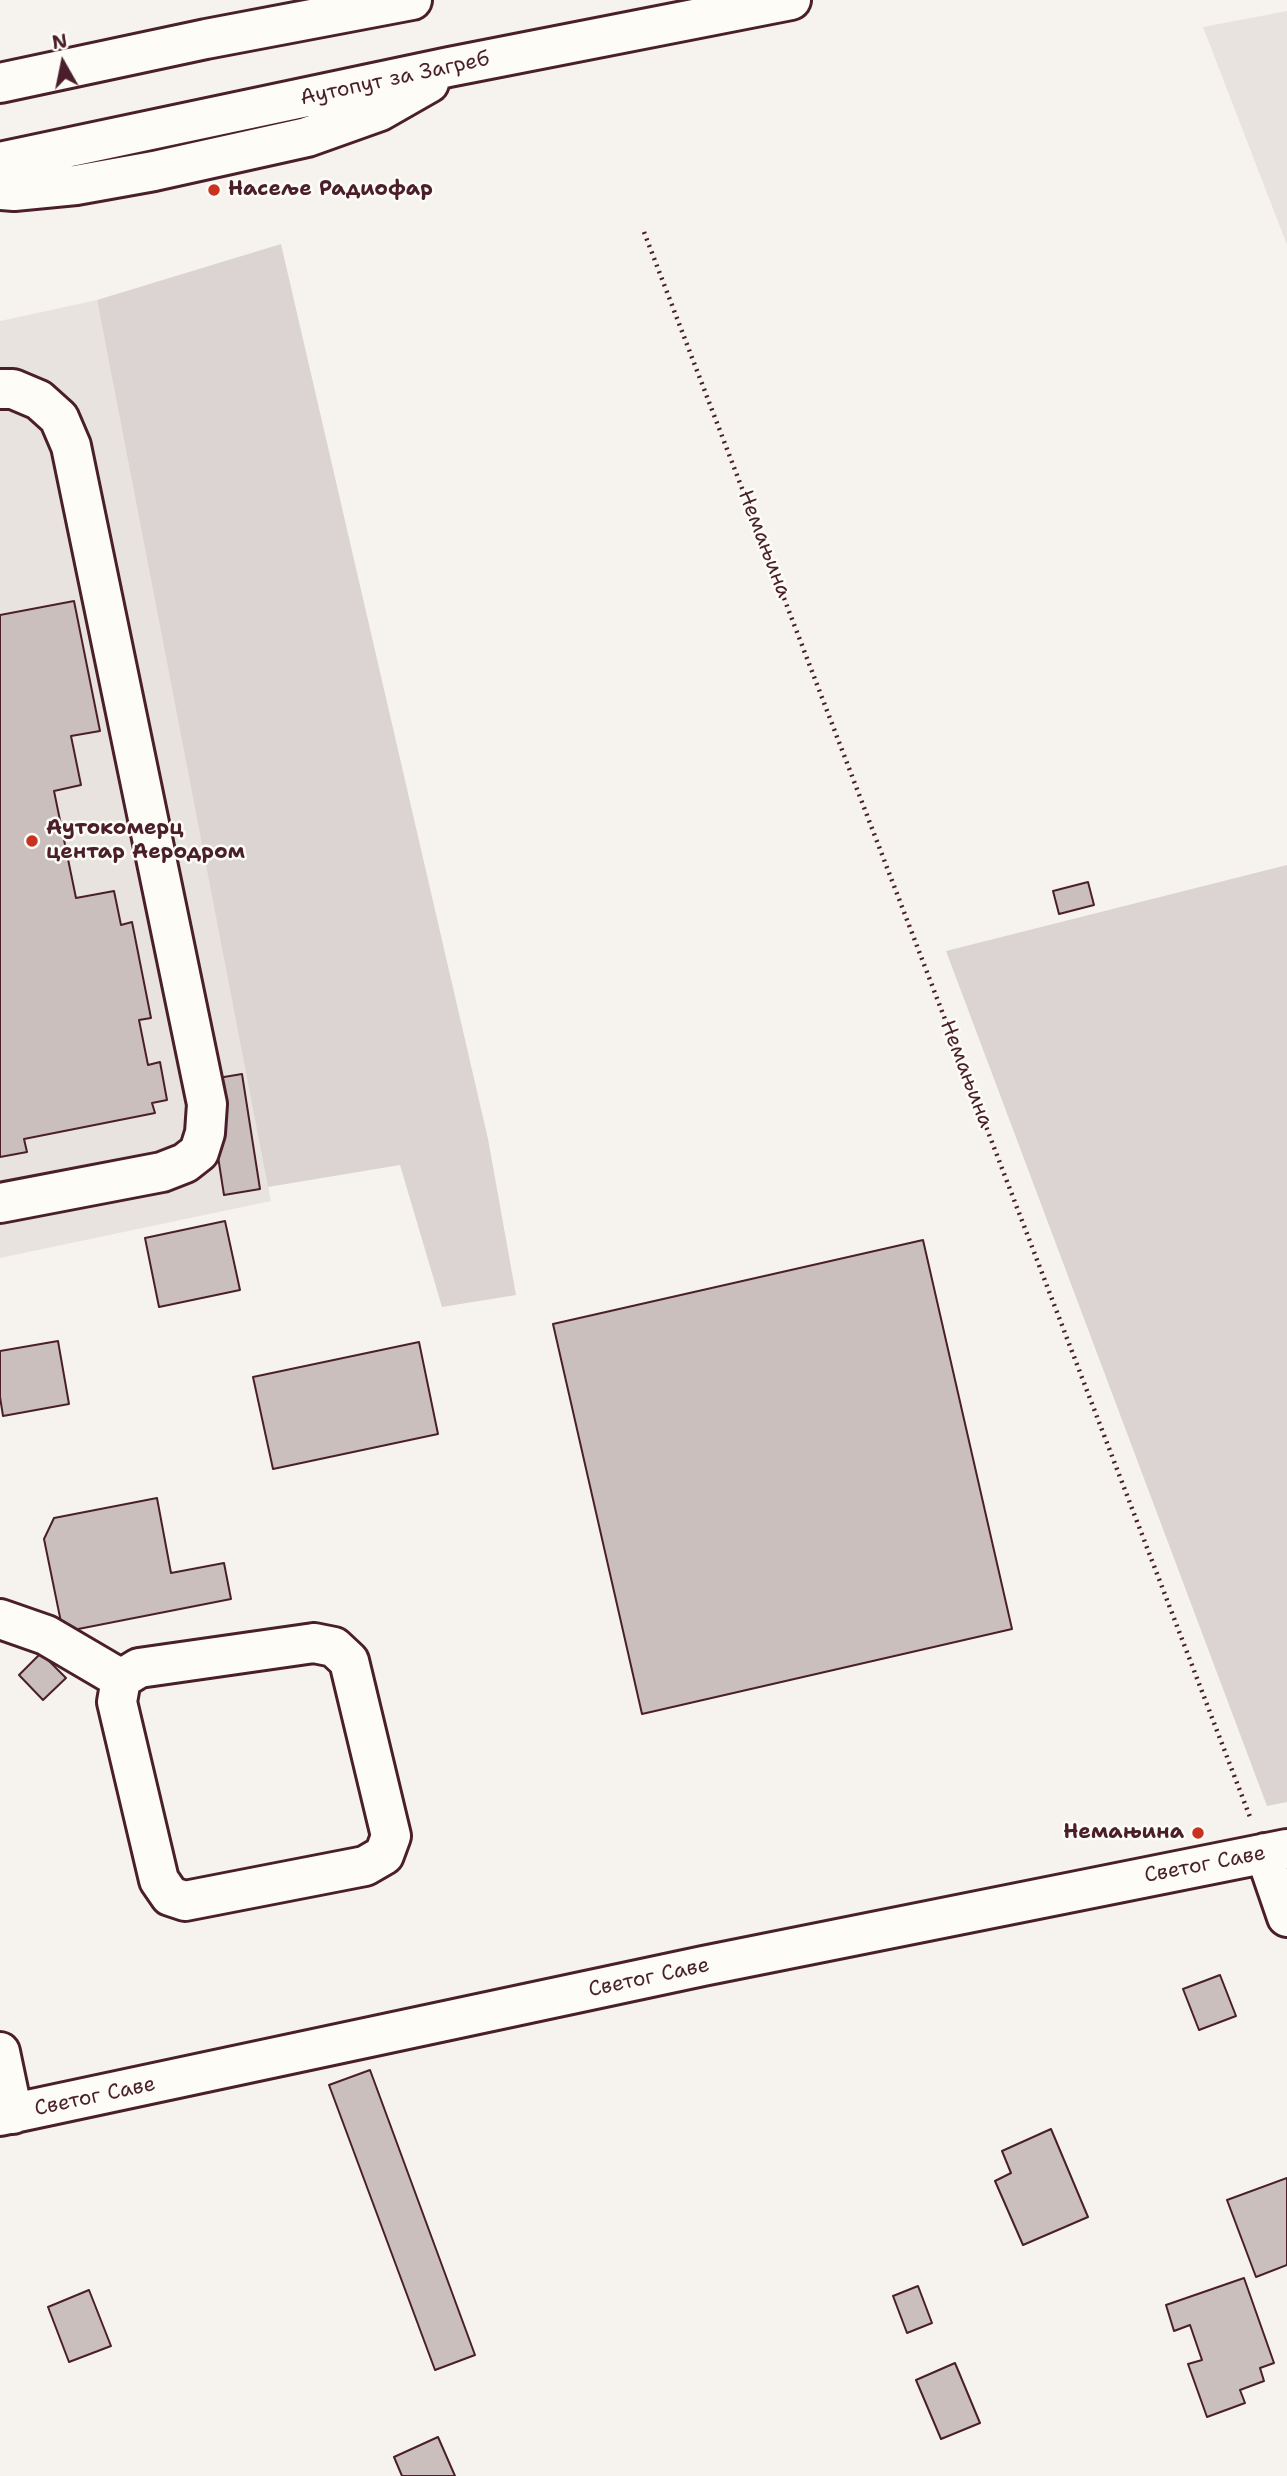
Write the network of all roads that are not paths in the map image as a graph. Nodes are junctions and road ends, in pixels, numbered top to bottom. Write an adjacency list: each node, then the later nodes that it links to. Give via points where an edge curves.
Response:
1 (412, 0): 4 (main road)
2 (791, 0): 3 (main road, Аутопут за Загреб)
3 (449, 67): 5 (main road, Аутопут за Загреб); 6 (main road, via 380,111 307,137 76,185)
4 (0, 83)
5 (0, 162)
6 (0, 190)
7 (0, 389): 8 (main road, via 13,389 39,400 59,418 71,446 207,1104 199,1153 185,1163 162,1172)
8 (0, 1203)
9 (0, 1619): 10 (main road, via 46,1635)
10 (121, 1679): 10 (main road, via 139,1668 314,1643 334,1647 349,1661 356,1688 391,1836 384,1855 365,1866 185,1901 170,1896 159,1880 117,1702)
11 (1276, 1851): 12 (main road); 14 (main road, Светог Саве, via 691,1968)
12 (1287, 1917)
13 (0, 2052): 14 (main road, Светог Саве)
14 (6, 2115)

